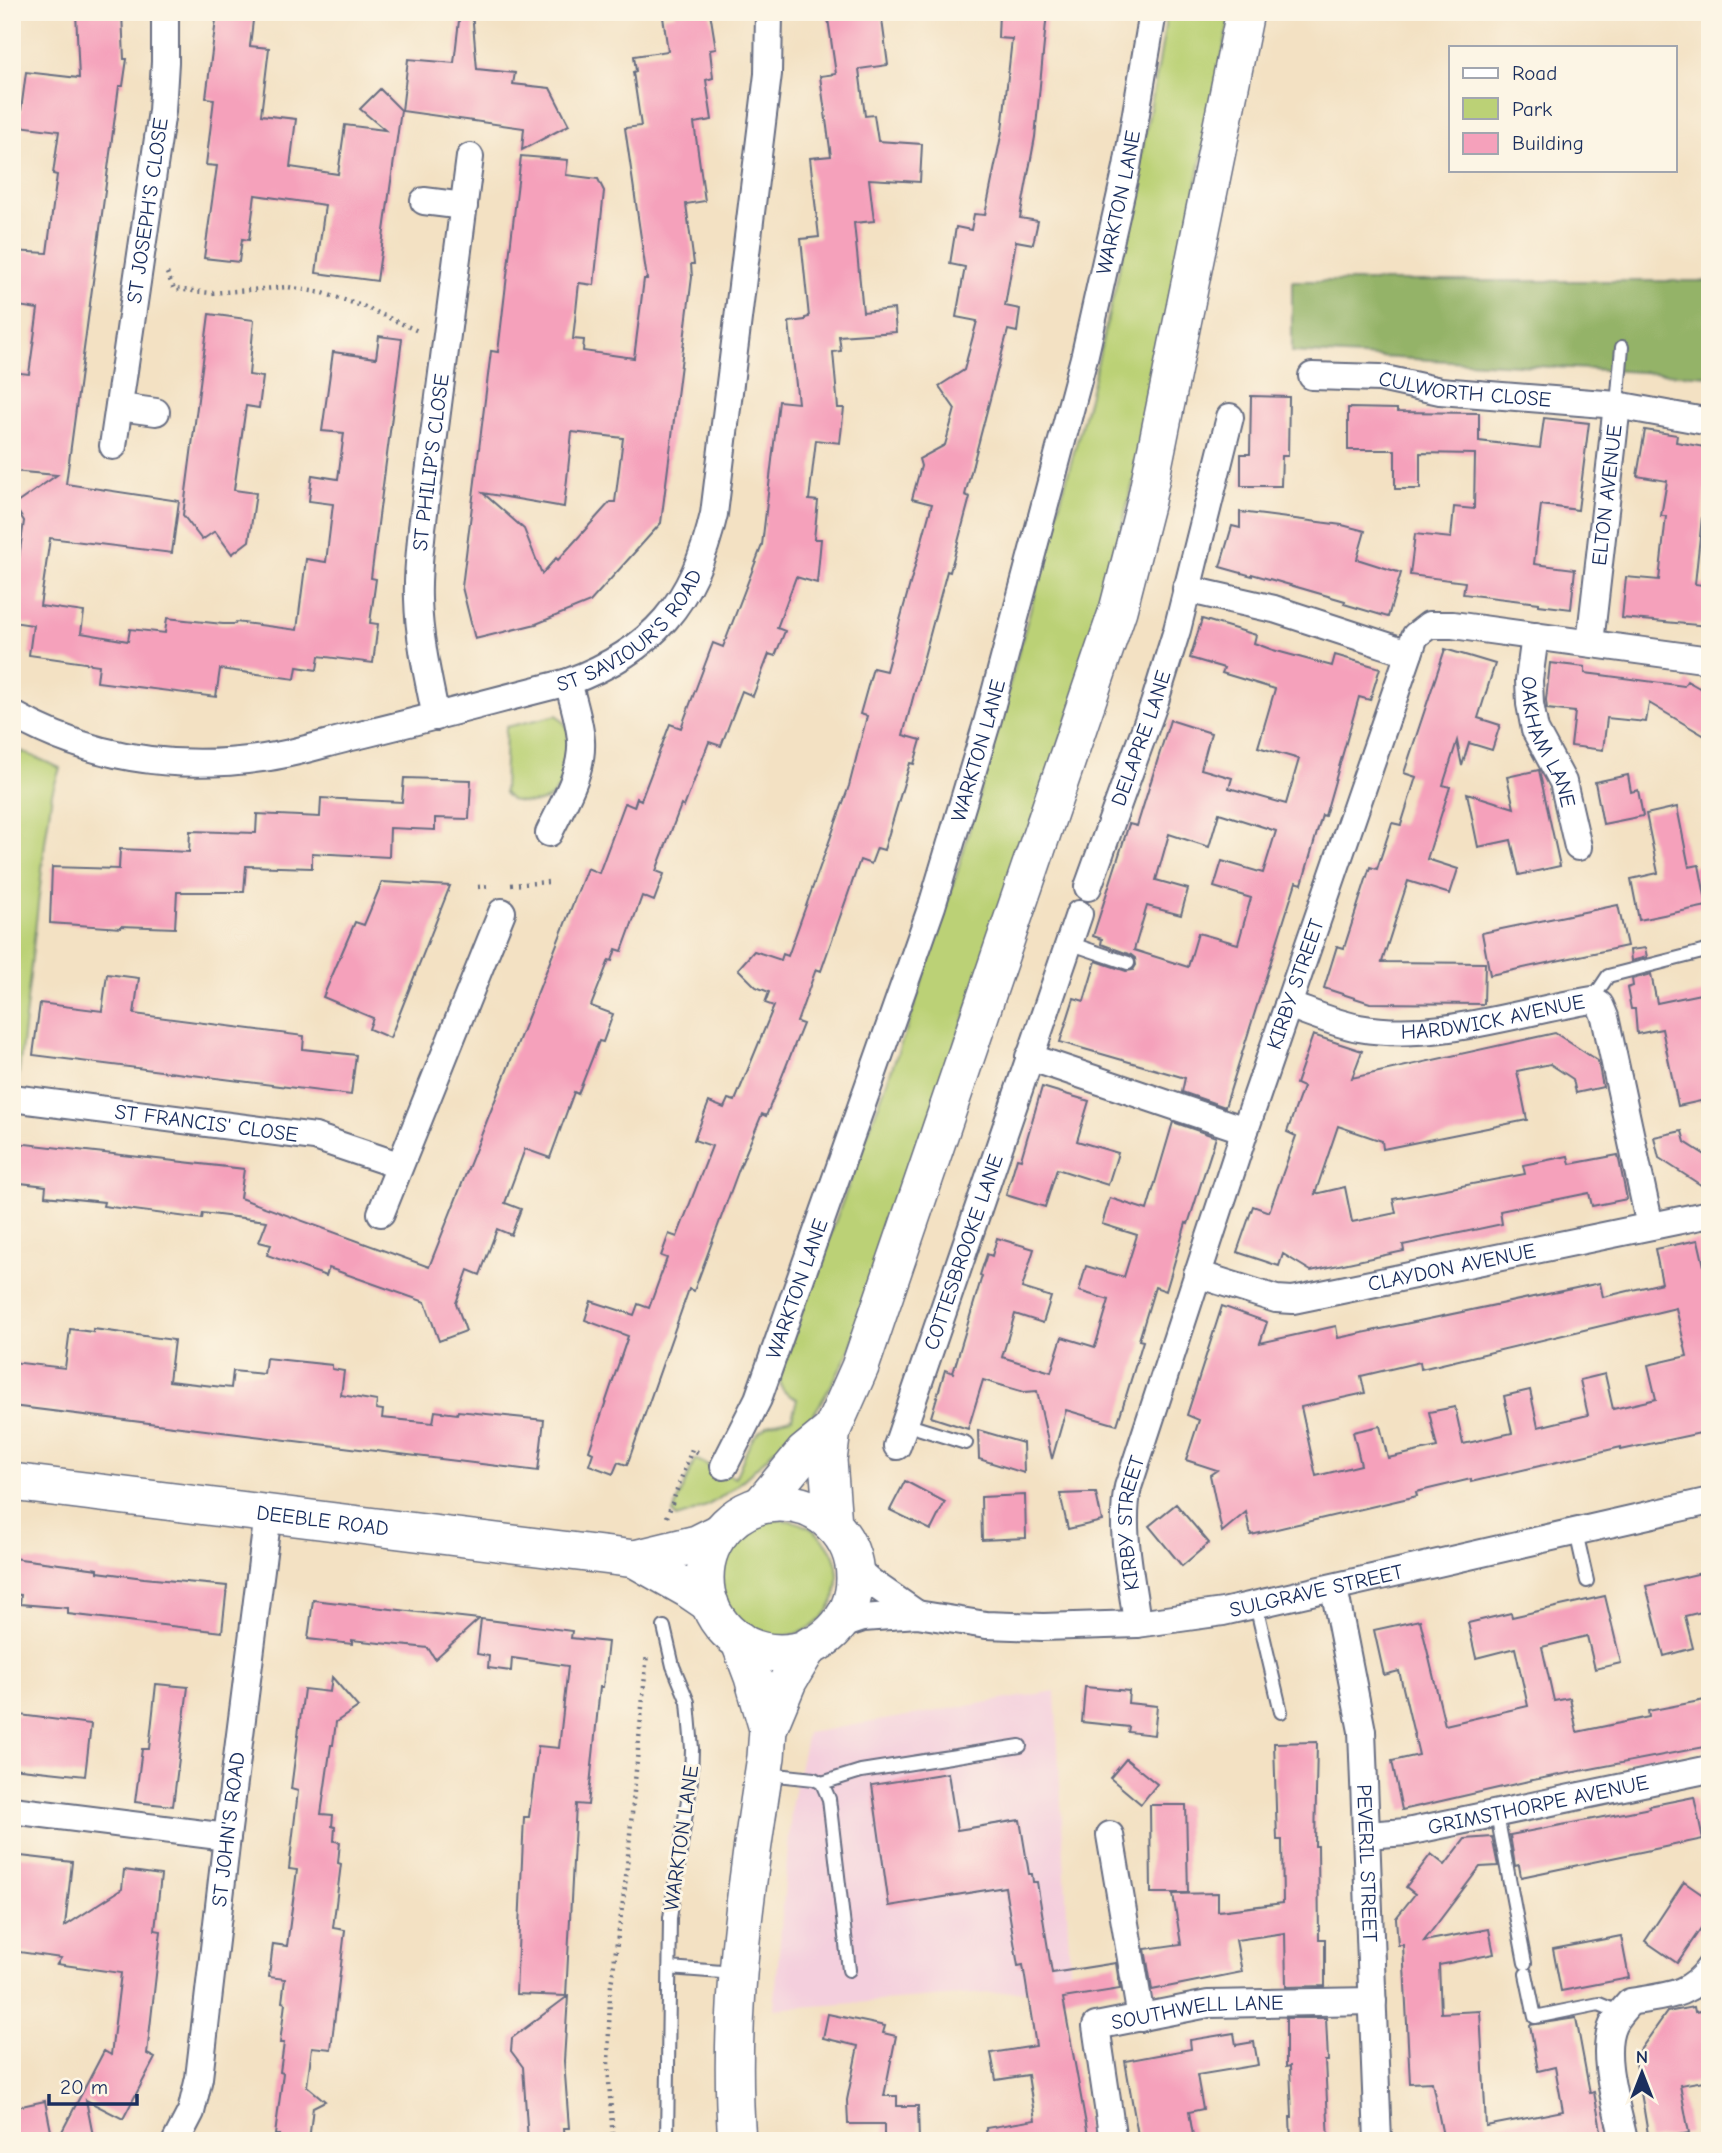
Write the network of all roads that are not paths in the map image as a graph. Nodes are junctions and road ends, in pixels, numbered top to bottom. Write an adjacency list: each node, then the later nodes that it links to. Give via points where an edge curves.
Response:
1 (165, 12): 11 (street, ST JOSEPH'S CLOSE, via 162,111)
2 (769, 12): 21 (street, ST SAVIOUR'S ROAD, via 768,75 707,544 686,592 649,636 601,670)
3 (1153, 12): 45 (street, WARKTON LANE, via 1130,156 1085,354 987,723 932,906 758,1399)
4 (1245, 12): 42 (street, via 1158,447 1118,610 860,1367)
5 (470, 156): 7 (street, ST PHILIP'S CLOSE)
6 (424, 201): 7 (street)
7 (464, 206): 23 (street, ST PHILIP'S CLOSE, via 419,565 423,654)
8 (1622, 347): 10 (lane, ELTON AVENUE)
9 (1312, 376): 10 (street, CULWORTH CLOSE, via 1380,377 1440,391)
10 (1617, 405): 14 (street, CULWORTH CLOSE); 18 (street, ELTON AVENUE)
11 (119, 407): 12 (street); 15 (street, ST JOSEPH'S CLOSE)
12 (156, 412)
13 (1230, 417): 16 (street, DELAPRE LANE)
14 (1710, 422)
15 (113, 446)
16 (1186, 589): 19 (street, via 1274,609); 26 (street, DELAPRE LANE, via 1154,704)
17 (1535, 636): 18 (street, KIRBY STREET); 19 (street, KIRBY STREET, via 1429,625 1415,636); 25 (street, OAKHAM LANE, via 1529,680 1535,730 1563,782)
18 (1590, 643): 20 (street, KIRBY STREET)
19 (1409, 653): 33 (street, KIRBY STREET)
20 (1710, 660)
21 (568, 682): 23 (street, ST SAVIOUR'S ROAD); 24 (street, via 581,738 579,767)
22 (12, 714): 23 (street, ST SAVIOUR'S ROAD, via 100,750 169,764 199,765 266,758)
23 (436, 717)
24 (549, 833)
25 (1578, 847)
26 (1088, 887)
27 (502, 912): 37 (street)
28 (1079, 914): 29 (street, COTTESBROOKE LANE)
29 (1069, 943): 31 (lane); 34 (street, COTTESBROOKE LANE)
30 (1710, 950): 32 (lane, via 1608,976)
31 (1128, 962)
32 (1592, 1000): 33 (street, HARDWICK AVENUE, via 1457,1027 1401,1032 1358,1028); 40 (street, HARDWICK AVENUE, via 1605,1017)
33 (1288, 1005): 36 (street, KIRBY STREET)
34 (1030, 1057): 36 (street); 43 (street, COTTESBROOKE LANE)
35 (12, 1098): 37 (street, ST FRANCIS' CLOSE, via 315,1137)
36 (1245, 1130): 41 (street, KIRBY STREET)
37 (398, 1165): 38 (street)
38 (381, 1213)
39 (1710, 1214): 40 (street, CLAYDON AVENUE)
40 (1650, 1226): 41 (street, CLAYDON AVENUE, via 1293,1300)
41 (1197, 1274): 60 (street, KIRBY STREET, via 1124,1505)
42 (832, 1430): 48 (street, via 804,1453); 50 (street, via 828,1460)
43 (901, 1435): 44 (lane)
44 (966, 1443)
45 (724, 1466)
46 (12, 1482): 49 (street, DEEBLE ROAD)
47 (1710, 1501): 52 (street, SULGRAVE STREET)
48 (761, 1505): 50 (street, via 800,1505); 51 (street, via 734,1518)
49 (268, 1514): 53 (street, DEEBLE ROAD); 74 (street, ST JOHN'S ROAD)
50 (833, 1525): 54 (street, via 843,1536)
51 (721, 1532): 53 (street, DEEBLE ROAD, via 697,1544); 57 (street, via 705,1570)
52 (1576, 1532): 55 (lane); 56 (street, SULGRAVE STREET)
53 (635, 1559): 57 (street, DEEBLE ROAD)
54 (854, 1567): 59 (street, SULGRAVE STREET); 62 (street, via 852,1599 845,1615)
55 (1587, 1581)
56 (1334, 1588): 58 (street, SULGRAVE STREET); 73 (street, PEVERIL STREET, via 1362,1731)
57 (710, 1604): 63 (street, via 728,1633)
58 (1256, 1605): 60 (street, SULGRAVE STREET); 64 (lane)
59 (917, 1614): 60 (street, SULGRAVE STREET, via 1032,1627); 62 (street, SULGRAVE STREET, via 863,1618)
60 (1137, 1624)
61 (663, 1627): 76 (lane, WARKTON LANE, via 688,1702 692,1749 670,1918)
62 (823, 1637): 63 (street, via 796,1651 773,1653); 65 (street, via 788,1681)
63 (739, 1640): 65 (street)
64 (1281, 1712)
65 (768, 1729): 68 (street)
66 (1020, 1746): 69 (lane, via 861,1771)
67 (1710, 1769): 71 (street, GRIMSTHORPE AVENUE)
68 (764, 1774): 69 (lane); 78 (street)
69 (822, 1783): 77 (lane, via 829,1799)
70 (12, 1810): 74 (street)
71 (1497, 1815): 73 (street, GRIMSTHORPE AVENUE); 80 (lane, via 1535,2017 1600,2004)
72 (1110, 1835): 81 (street)
73 (1366, 1835): 79 (street, PEVERIL STREET)
74 (227, 1837): 82 (street, ST JOHN'S ROAD, via 199,2078 191,2112)
75 (1710, 1967): 80 (street, via 1682,1993 1630,2002)
76 (669, 1968): 78 (lane); 83 (lane, WARKTON LANE)
77 (849, 1970)
78 (738, 1973): 84 (street, via 733,2088)
79 (1373, 2001): 81 (street, SOUTHWELL LANE, via 1219,2003); 86 (street, PEVERIL STREET)
80 (1621, 2013): 87 (street, via 1608,2038 1608,2058)
81 (1141, 2018): 85 (street, SOUTHWELL LANE, via 1097,2026)
82 (176, 2141)
83 (667, 2141)
84 (737, 2141)
85 (1114, 2141)
86 (1378, 2141)
87 (1624, 2141)

